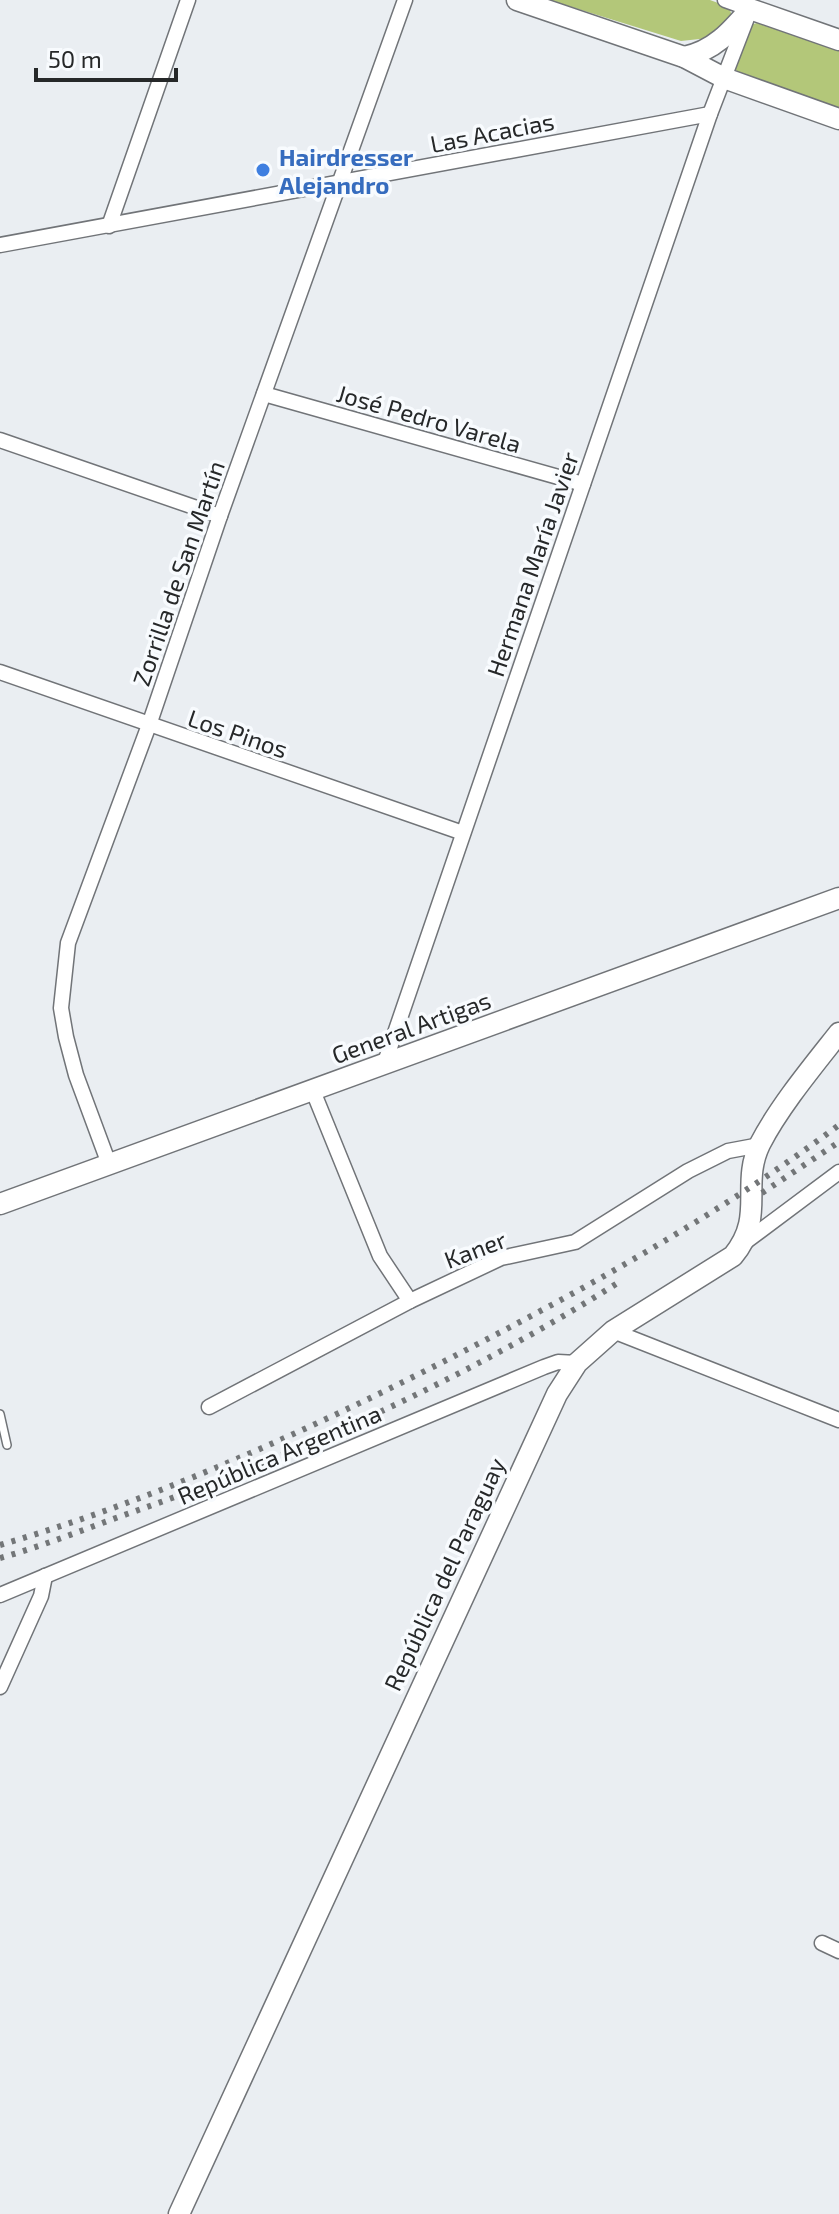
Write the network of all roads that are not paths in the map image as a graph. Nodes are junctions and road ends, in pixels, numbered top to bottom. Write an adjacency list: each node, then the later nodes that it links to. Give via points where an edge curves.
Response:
1 (188, 0): 12 (street)
2 (405, 0): 11 (street, Zorrilla de San Martín)
3 (517, 0): 7 (street)
4 (725, 0): 5 (street)
5 (752, 5): 6 (street); 7 (street, via 715,45); 8 (street, Hermana María Javier)
6 (839, 40)
7 (684, 57): 8 (street)
8 (724, 78): 9 (street, Hermana María Javier); 10 (street)
9 (710, 114): 11 (street, Las Acacias); 16 (street, Hermana María Javier)
10 (839, 119)
11 (341, 183): 12 (street, Las Acacias); 14 (street, Zorrilla de San Martín)
12 (109, 226): 13 (street, Las Acacias)
13 (0, 245)
14 (264, 394): 16 (street, José Pedro Varela); 17 (street, Zorrilla de San Martín)
15 (0, 440): 17 (street)
16 (583, 484): 20 (street, Hermana María Javier)
17 (220, 516): 19 (street, Zorrilla de San Martín)
18 (0, 672): 19 (street, Los Pinos)
19 (149, 725): 20 (street, Los Pinos); 26 (street, Zorrilla de San Martín, via 68,943 62,978 66,1037)
20 (463, 833): 23 (street, Hermana María Javier)
21 (837, 901): 23 (street, General Artigas)
22 (839, 1033): 25 (street)
23 (384, 1065): 24 (street, General Artigas)
24 (313, 1091): 26 (street, General Artigas); 30 (street, via 380,1256)
25 (760, 1145): 29 (street, via 754,1163 751,1227); 30 (street, Kaner, via 728,1151 688,1171 575,1242 501,1258)
26 (109, 1164): 28 (street, General Artigas)
27 (839, 1172): 29 (street)
28 (0, 1204)
29 (744, 1243): 31 (street, República del Paraguay, via 733,1256)
30 (410, 1301): 33 (street, Kaner)
31 (613, 1331): 32 (street, República del Paraguay); 35 (street)
32 (577, 1363): 37 (street, República Argentina, via 544,1367); 42 (street, República del Paraguay, via 545,1417)
33 (209, 1407)
34 (0, 1414): 36 (lane)
35 (839, 1420)
36 (7, 1445)
37 (45, 1576): 38 (street, República Argentina); 39 (street)
38 (0, 1595)
39 (0, 1687)
40 (822, 1943): 41 (street)
41 (839, 1951)
42 (179, 2214)

